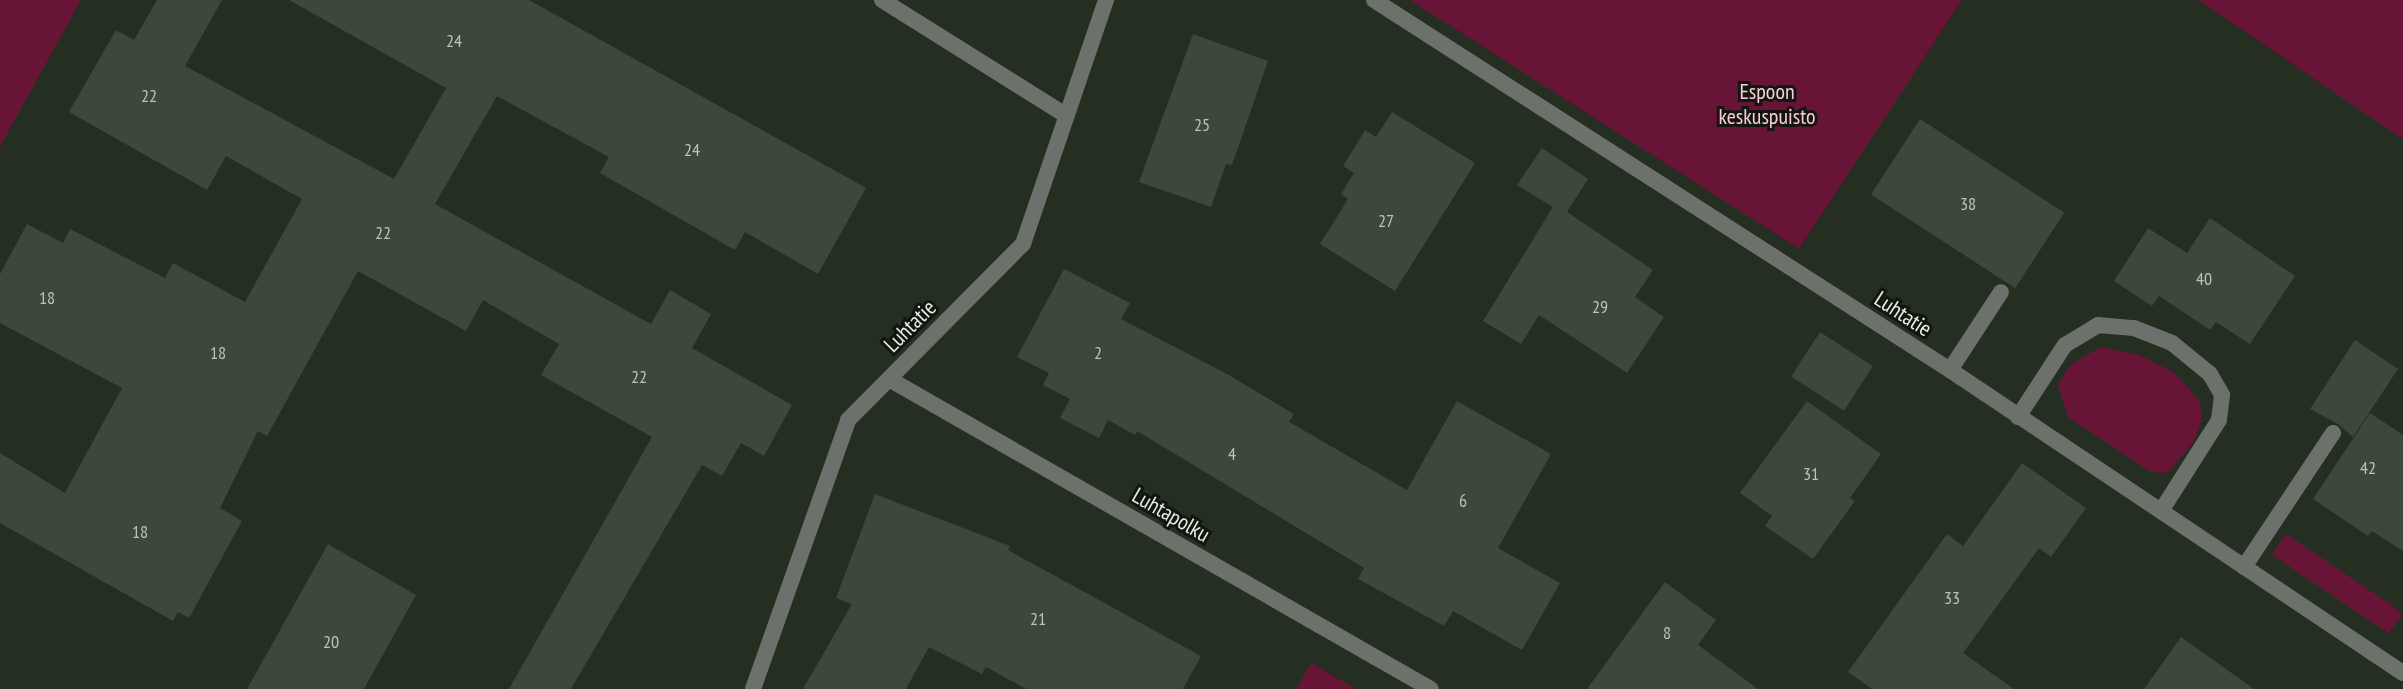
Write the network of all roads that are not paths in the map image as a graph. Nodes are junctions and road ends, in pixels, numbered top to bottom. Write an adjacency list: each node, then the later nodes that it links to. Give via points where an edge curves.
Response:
1 (882, 0): 4 (street)
2 (1106, 0): 4 (street, Luhtatie)
3 (1374, 0): 6 (street, Luhtatie)
4 (1067, 116): 7 (street, Luhtatie, via 1023,244)
5 (2001, 292): 6 (street)
6 (1950, 370): 8 (street, Luhtatie)
7 (889, 379): 13 (street, Luhtatie, via 848,420); 14 (street, Luhtapolku)
8 (2018, 417): 10 (street, Luhtatie); 10 (street, via 2065,345 2098,325 2134,328 2172,343 2210,374 2222,395 2219,420)
9 (2333, 433): 11 (street)
10 (2161, 511): 11 (street, Luhtatie)
11 (2244, 567): 12 (street, Luhtatie)
12 (2403, 673)
13 (753, 689)
14 (1431, 689)

